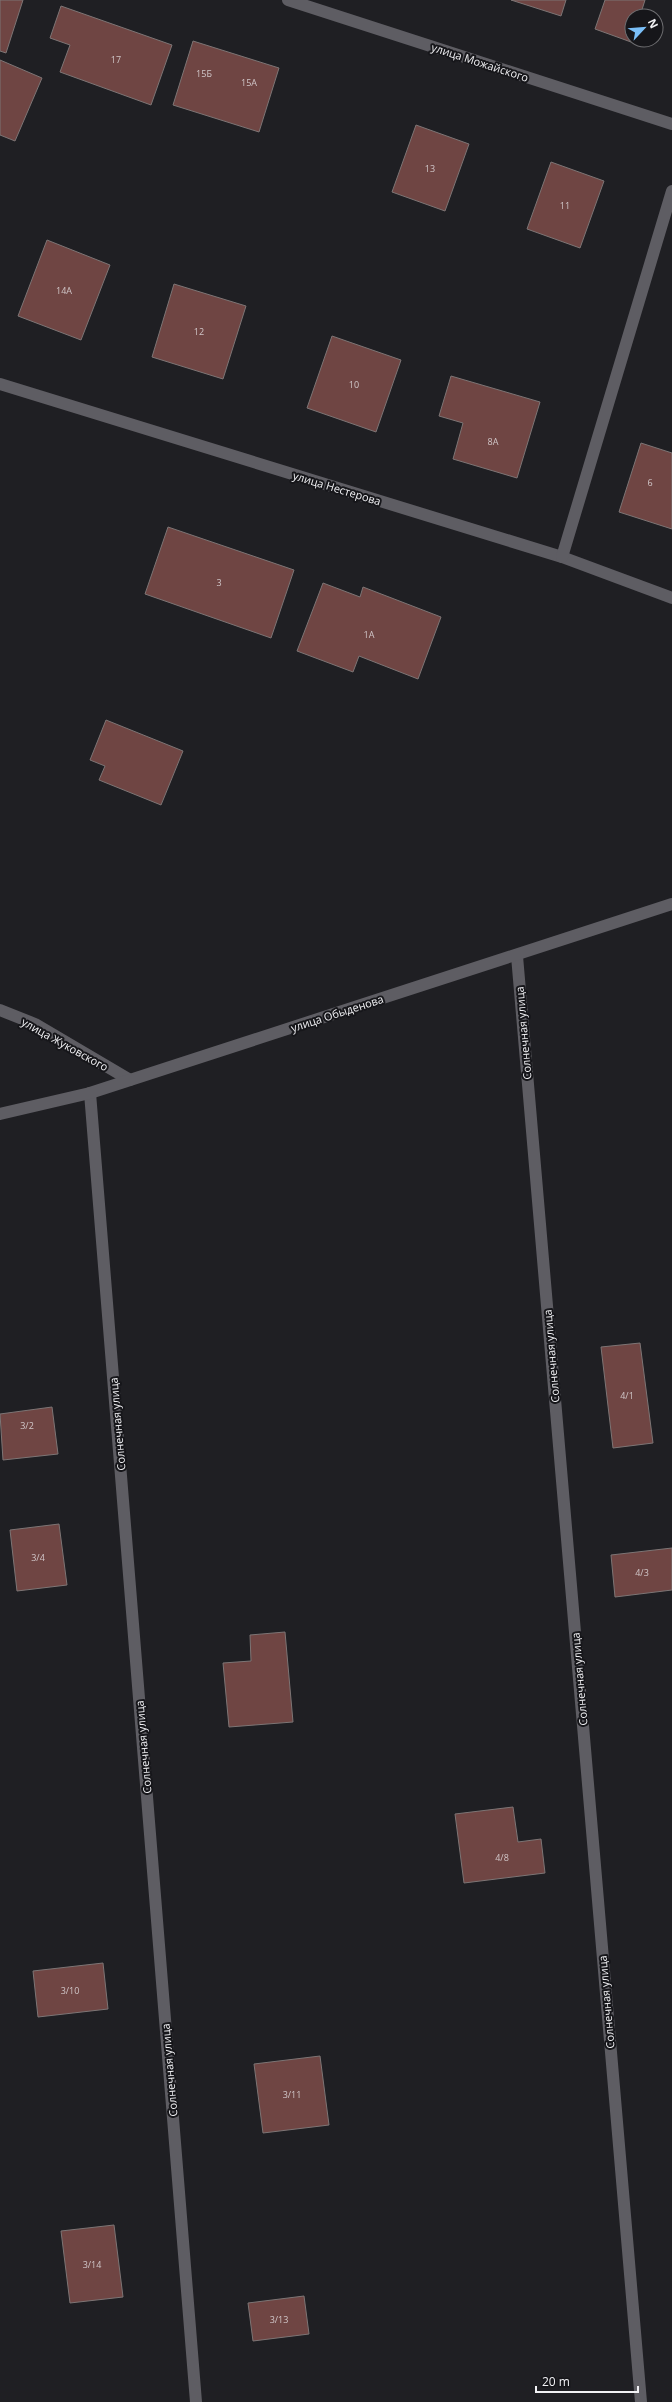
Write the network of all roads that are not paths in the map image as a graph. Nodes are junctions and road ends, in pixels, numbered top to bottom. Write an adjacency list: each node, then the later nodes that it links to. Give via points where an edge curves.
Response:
1 (288, 0): 2 (street, улица Можайского)
2 (672, 124)
3 (672, 191): 5 (street)
4 (0, 384): 5 (street, улица Нестерова)
5 (562, 557): 6 (street, улица Нестерова)
6 (672, 598)
7 (672, 904): 8 (street, улица Обыденова)
8 (517, 956): 10 (street, улица Обыденова); 14 (street, Солнечная улица)
9 (0, 1010): 10 (street, улица Жуковского, via 35,1024)
10 (130, 1080): 11 (street, улица Обыденова)
11 (90, 1093): 12 (street, улица Обыденова); 13 (street, Солнечная улица)
12 (0, 1114)
13 (196, 2402)
14 (641, 2402)

